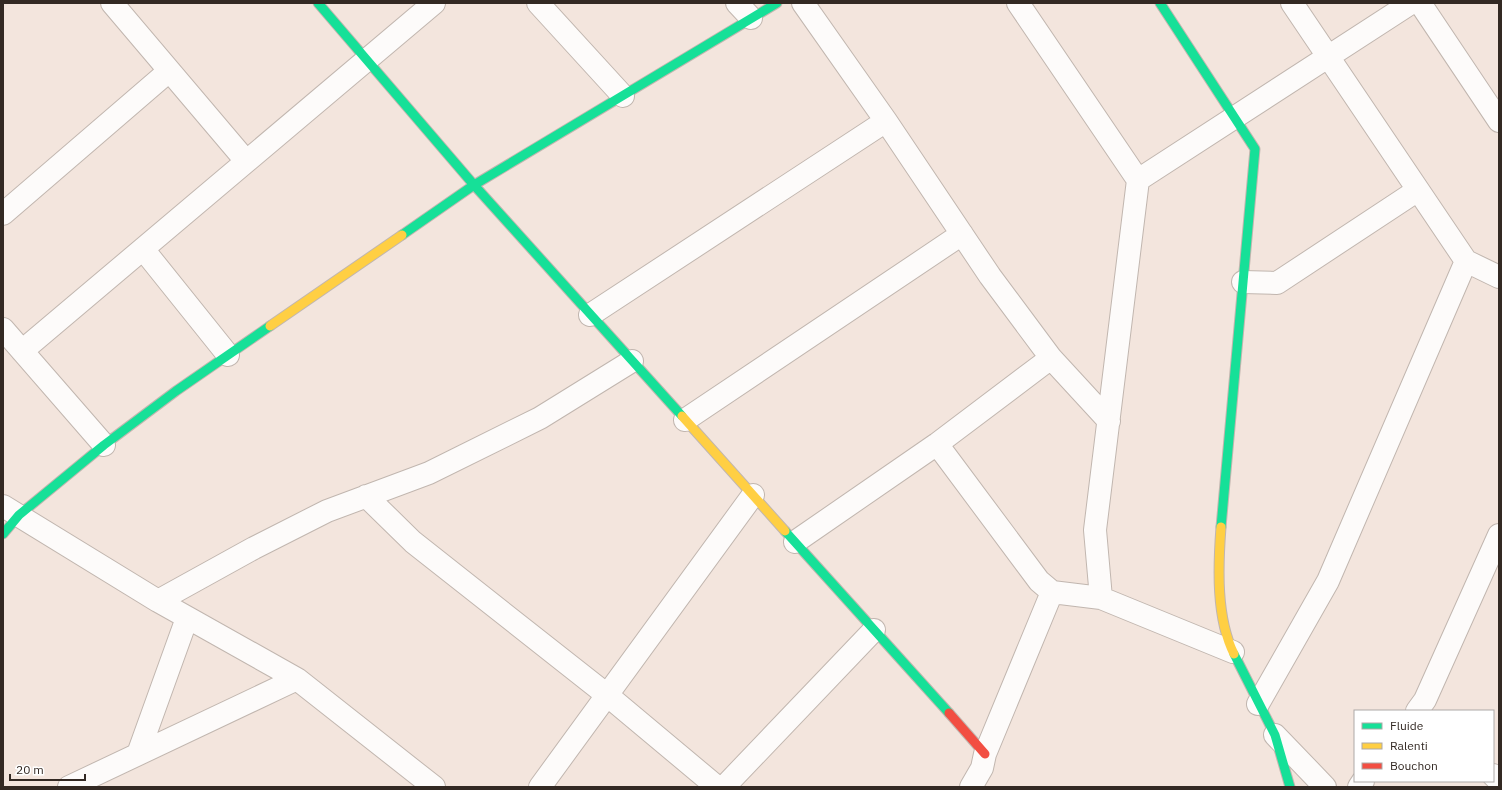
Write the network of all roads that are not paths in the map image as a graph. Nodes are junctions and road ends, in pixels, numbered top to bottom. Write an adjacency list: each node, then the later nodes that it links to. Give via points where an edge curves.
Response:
1 (112, 3): 17 (street)
2 (318, 3): 16 (street)
3 (434, 3): 16 (street)
4 (538, 3): 18 (street)
5 (737, 3): 14 (street)
6 (777, 3): 14 (street)
7 (803, 3): 20 (street)
8 (1018, 3): 23 (street)
9 (1160, 3): 19 (street)
10 (1292, 3): 15 (street)
11 (1411, 3): 13 (street)
12 (1420, 3): 21 (street)
13 (1381, 12): 15 (street)
14 (751, 18): 18 (street)
15 (1328, 57): 19 (street); 25 (street)
16 (366, 60): 22 (street); 24 (street)
17 (169, 71): 22 (street); 26 (street)
18 (623, 96): 24 (street)
19 (1234, 118): 23 (street); 31 (street, via 1254,149)
20 (886, 121): 27 (street); 32 (street)
21 (1499, 121)
22 (246, 161): 28 (street)
23 (1138, 180): 38 (street)
24 (474, 185): 32 (street); 34 (street)
25 (1418, 190): 29 (street); 31 (street, via 1277,283)
26 (3, 214)
27 (962, 234): 35 (street); 37 (street)
28 (143, 249): 33 (street); 34 (street)
29 (1466, 261): 30 (street); 55 (street, via 1328,581)
30 (1499, 277)
31 (1243, 282): 52 (street, via 1220,540 1220,605)
32 (590, 315): 36 (street)
33 (10, 340): 40 (street)
34 (228, 355): 40 (street)
35 (1051, 358): 38 (street); 39 (street)
36 (632, 360): 37 (street); 42 (street, via 540,418 429,473)
37 (685, 420): 41 (street)
38 (1108, 421): 48 (street, via 1095,530)
39 (937, 444): 46 (street); 47 (street, via 1039,581)
40 (104, 445): 43 (street)
41 (753, 495): 46 (street); 54 (street)
42 (366, 496): 49 (street, via 274,538); 54 (street, via 413,542)
43 (11, 511): 44 (street); 49 (street)
44 (3, 534)
45 (1499, 535): 56 (street)
46 (795, 542): 51 (street)
47 (1052, 592): 48 (street); 59 (street)
48 (1101, 598): 52 (street)
49 (158, 601): 50 (street)
50 (187, 618): 53 (street); 58 (street)
51 (874, 630): 59 (street); 64 (street)
52 (1233, 652): 55 (street)
53 (297, 679): 58 (street); 61 (street)
54 (607, 695): 62 (street); 63 (street)
55 (1258, 704): 57 (street)
56 (1425, 707)
57 (1275, 735): 66 (street); 67 (street)
58 (138, 754): 60 (street)
59 (985, 754): 65 (street, via 982,768)
60 (68, 787)
61 (434, 787)
62 (540, 787)
63 (717, 787)
64 (724, 787)
65 (971, 787)
66 (1290, 787)
67 (1325, 787)

